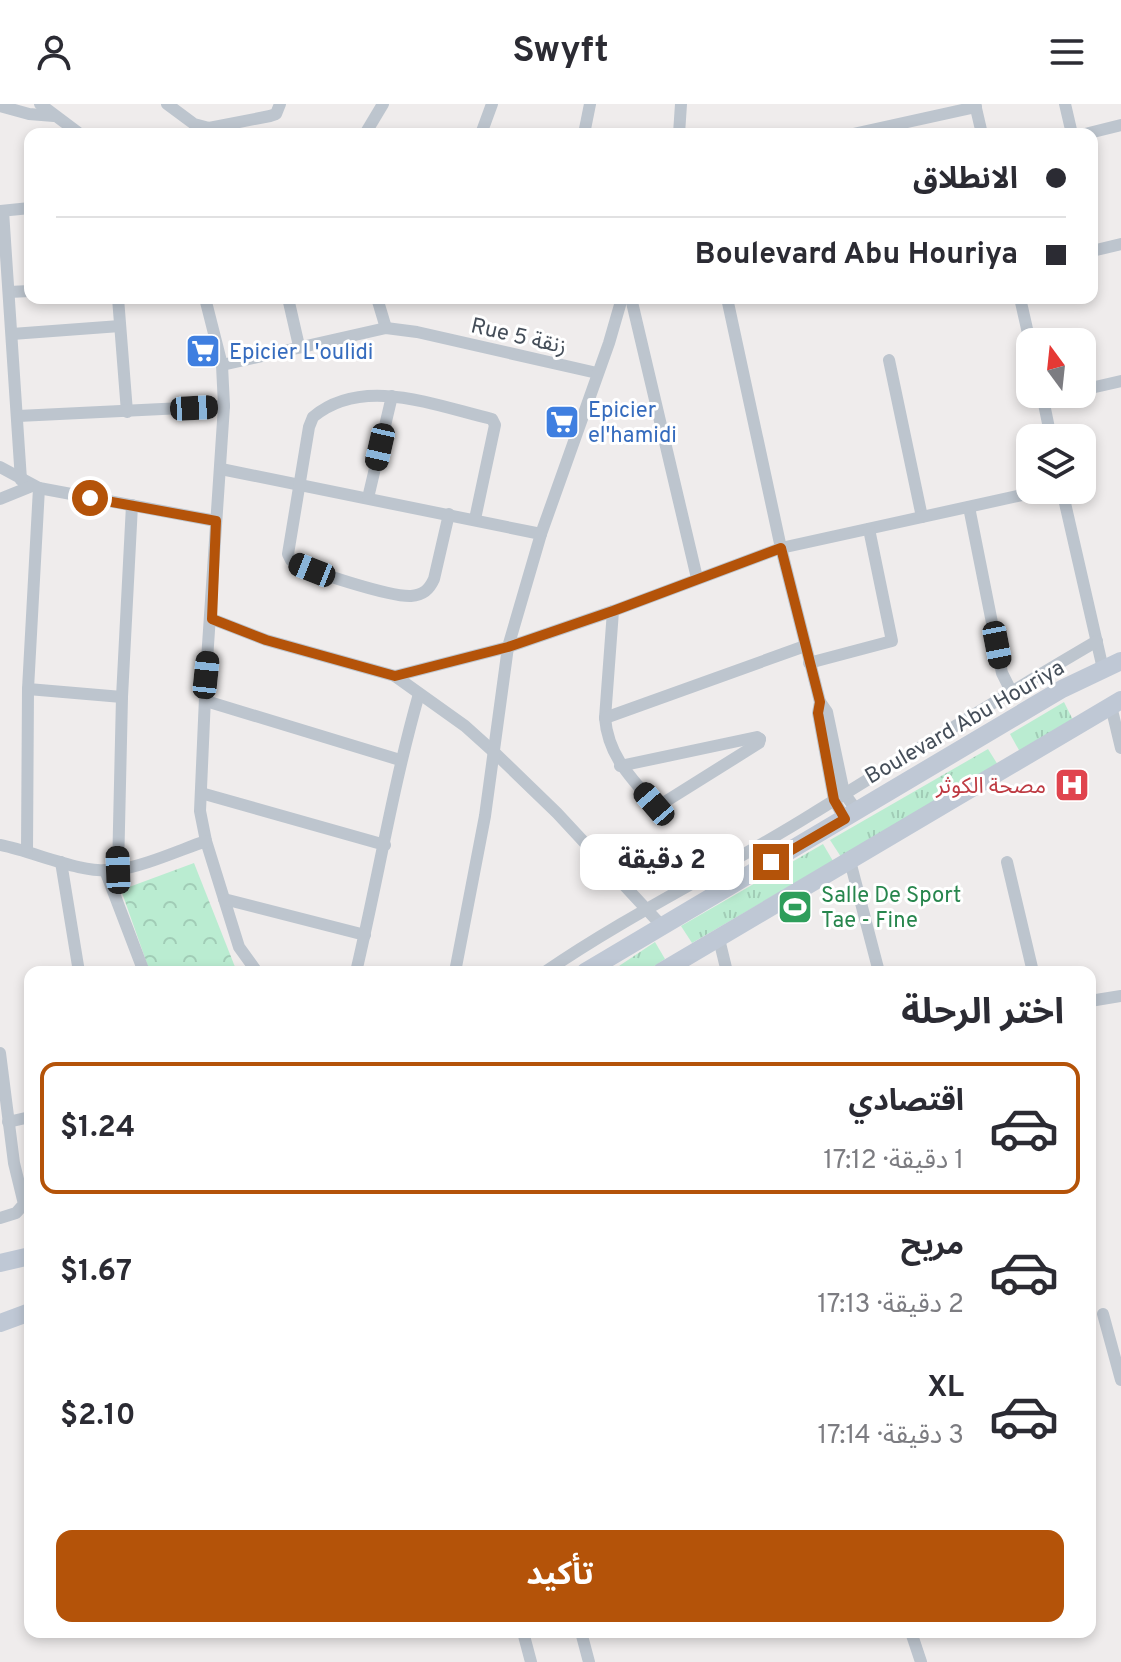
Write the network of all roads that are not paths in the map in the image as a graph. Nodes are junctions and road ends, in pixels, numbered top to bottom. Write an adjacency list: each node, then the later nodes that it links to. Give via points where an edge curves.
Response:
1 (40, 104): 12 (street)
2 (167, 104): 11 (street, via 209,128 270,116)
3 (293, 104): 11 (street)
4 (383, 104): 15 (street)
5 (492, 104): 16 (street)
6 (590, 104): 17 (street)
7 (681, 104): 18 (street)
8 (1065, 104): 21 (street)
9 (976, 105): 19 (street); 20 (street)
10 (0, 106): 12 (street)
11 (280, 107)
12 (54, 116): 14 (street)
13 (1121, 125): 22 (street)
14 (71, 128)
15 (369, 128)
16 (483, 128)
17 (585, 128)
18 (679, 128)
19 (878, 128)
20 (981, 128)
21 (1071, 128)
22 (1098, 131)
23 (24, 209): 24 (street)
24 (1, 211): 28 (street)
25 (1121, 244): 26 (street)
26 (1098, 250)
27 (24, 291): 28 (street)
28 (9, 292): 40 (street)
29 (118, 304): 37 (street)
30 (207, 304): 43 (street)
31 (289, 304): 41 (street)
32 (379, 304): 38 (street)
33 (628, 304): 44 (street)
34 (631, 304): 68 (street)
35 (728, 304): 67 (street)
36 (1021, 304): 39 (street)
37 (120, 326): 40 (street); 49 (street)
38 (386, 328): 41 (street, Rue 5 زنقة); 44 (street, Rue 5 زنقة)
39 (1027, 328)
40 (12, 334): 50 (street)
41 (299, 346): 43 (street, Rue 5 زنقة)
42 (889, 360): 62 (street)
43 (222, 365): 48 (street)
44 (597, 373): 66 (street)
45 (1121, 381): 46 (street)
46 (1096, 387)
47 (392, 396): 53 (street, via 369,395 316,414 309,427); 56 (street); 63 (street, via 494,421)
48 (224, 406): 49 (street); 52 (street)
49 (127, 412): 50 (street)
50 (18, 416): 54 (street)
51 (0, 467): 54 (street)
52 (221, 469): 53 (street); 64 (street)
53 (301, 484): 56 (street); 61 (street, via 291,560 399,595 430,588)
54 (31, 485): 57 (street); 59 (street); 78 (street)
55 (1016, 496): 60 (street)
56 (368, 498): 61 (street)
57 (0, 499)
58 (1065, 504): 71 (street)
59 (132, 505): 64 (street); 81 (street)
60 (969, 507): 62 (street); 79 (street, via 1002,673)
61 (449, 514): 63 (street)
62 (922, 517): 65 (street)
63 (475, 519): 66 (street)
64 (216, 521): 70 (street)
65 (869, 529): 67 (street); 75 (street, via 892,641)
66 (541, 534): 73 (street)
67 (781, 548): 68 (street); 72 (street)
68 (697, 578): 69 (street)
69 (613, 611): 73 (street); 84 (street)
70 (212, 619): 77 (street); 82 (street)
71 (1097, 641): 76 (street); 79 (street)
72 (805, 646): 75 (street); 84 (street)
73 (508, 647): 77 (street); 86 (street)
74 (1121, 661): 76 (main road, Boulevard Abu Houriya)
75 (809, 663): 90 (street, via 827,712)
76 (1103, 669): 91 (main road, Boulevard Abu Houriya)
77 (395, 676): 80 (street)
78 (28, 689): 81 (street); 95 (street)
79 (1011, 691): 90 (street)
80 (419, 694): 86 (street); 87 (street)
81 (122, 697): 99 (street)
82 (206, 701): 87 (street); 89 (street)
83 (1116, 703): 85 (street); 96 (main road)
84 (605, 718): 88 (street)
85 (1121, 748)
86 (495, 753): 101 (street); 109 (street)
87 (400, 760): 94 (street)
88 (620, 766): 88 (street, via 757,737 760,739 660,805)
89 (201, 793): 92 (street); 94 (street)
90 (839, 796): 91 (street); 101 (street)
91 (851, 815): 102 (main road, Boulevard Abu Houriya)
92 (206, 841): 99 (street); 100 (street)
93 (0, 845): 95 (street)
94 (385, 845): 103 (street)
95 (27, 850): 97 (street)
96 (850, 861): 104 (main road); 114 (street)
97 (61, 862): 99 (street); 105 (street)
98 (1007, 862): 115 (street)
99 (112, 870): 106 (street)
100 (224, 899): 103 (street); 107 (street, via 239,947)
101 (647, 908): 102 (street); 110 (street)
102 (662, 926): 111 (main road, Boulevard Abu Houriya)
103 (365, 935): 108 (street)
104 (719, 939): 112 (main road); 113 (street)
105 (78, 966)
106 (142, 966)
107 (253, 966)
108 (357, 966)
109 (456, 966)
110 (555, 966)
111 (595, 966)
112 (672, 966)
113 (726, 966)
114 (877, 966)
115 (1032, 966)
116 (1121, 996): 117 (street)
117 (1096, 1000)
118 (0, 1053): 120 (street)
119 (24, 1118): 120 (street)
120 (8, 1122): 121 (street)
121 (24, 1190)
122 (24, 1204): 123 (street)
123 (0, 1218)
124 (24, 1257): 125 (main road)
125 (0, 1263)
126 (24, 1314): 128 (main road)
127 (1103, 1314): 129 (street)
128 (0, 1323)
129 (1121, 1380)
130 (525, 1638): 133 (street)
131 (583, 1638): 134 (street)
132 (913, 1638): 135 (street)
133 (531, 1662)
134 (589, 1662)
135 (921, 1662)

